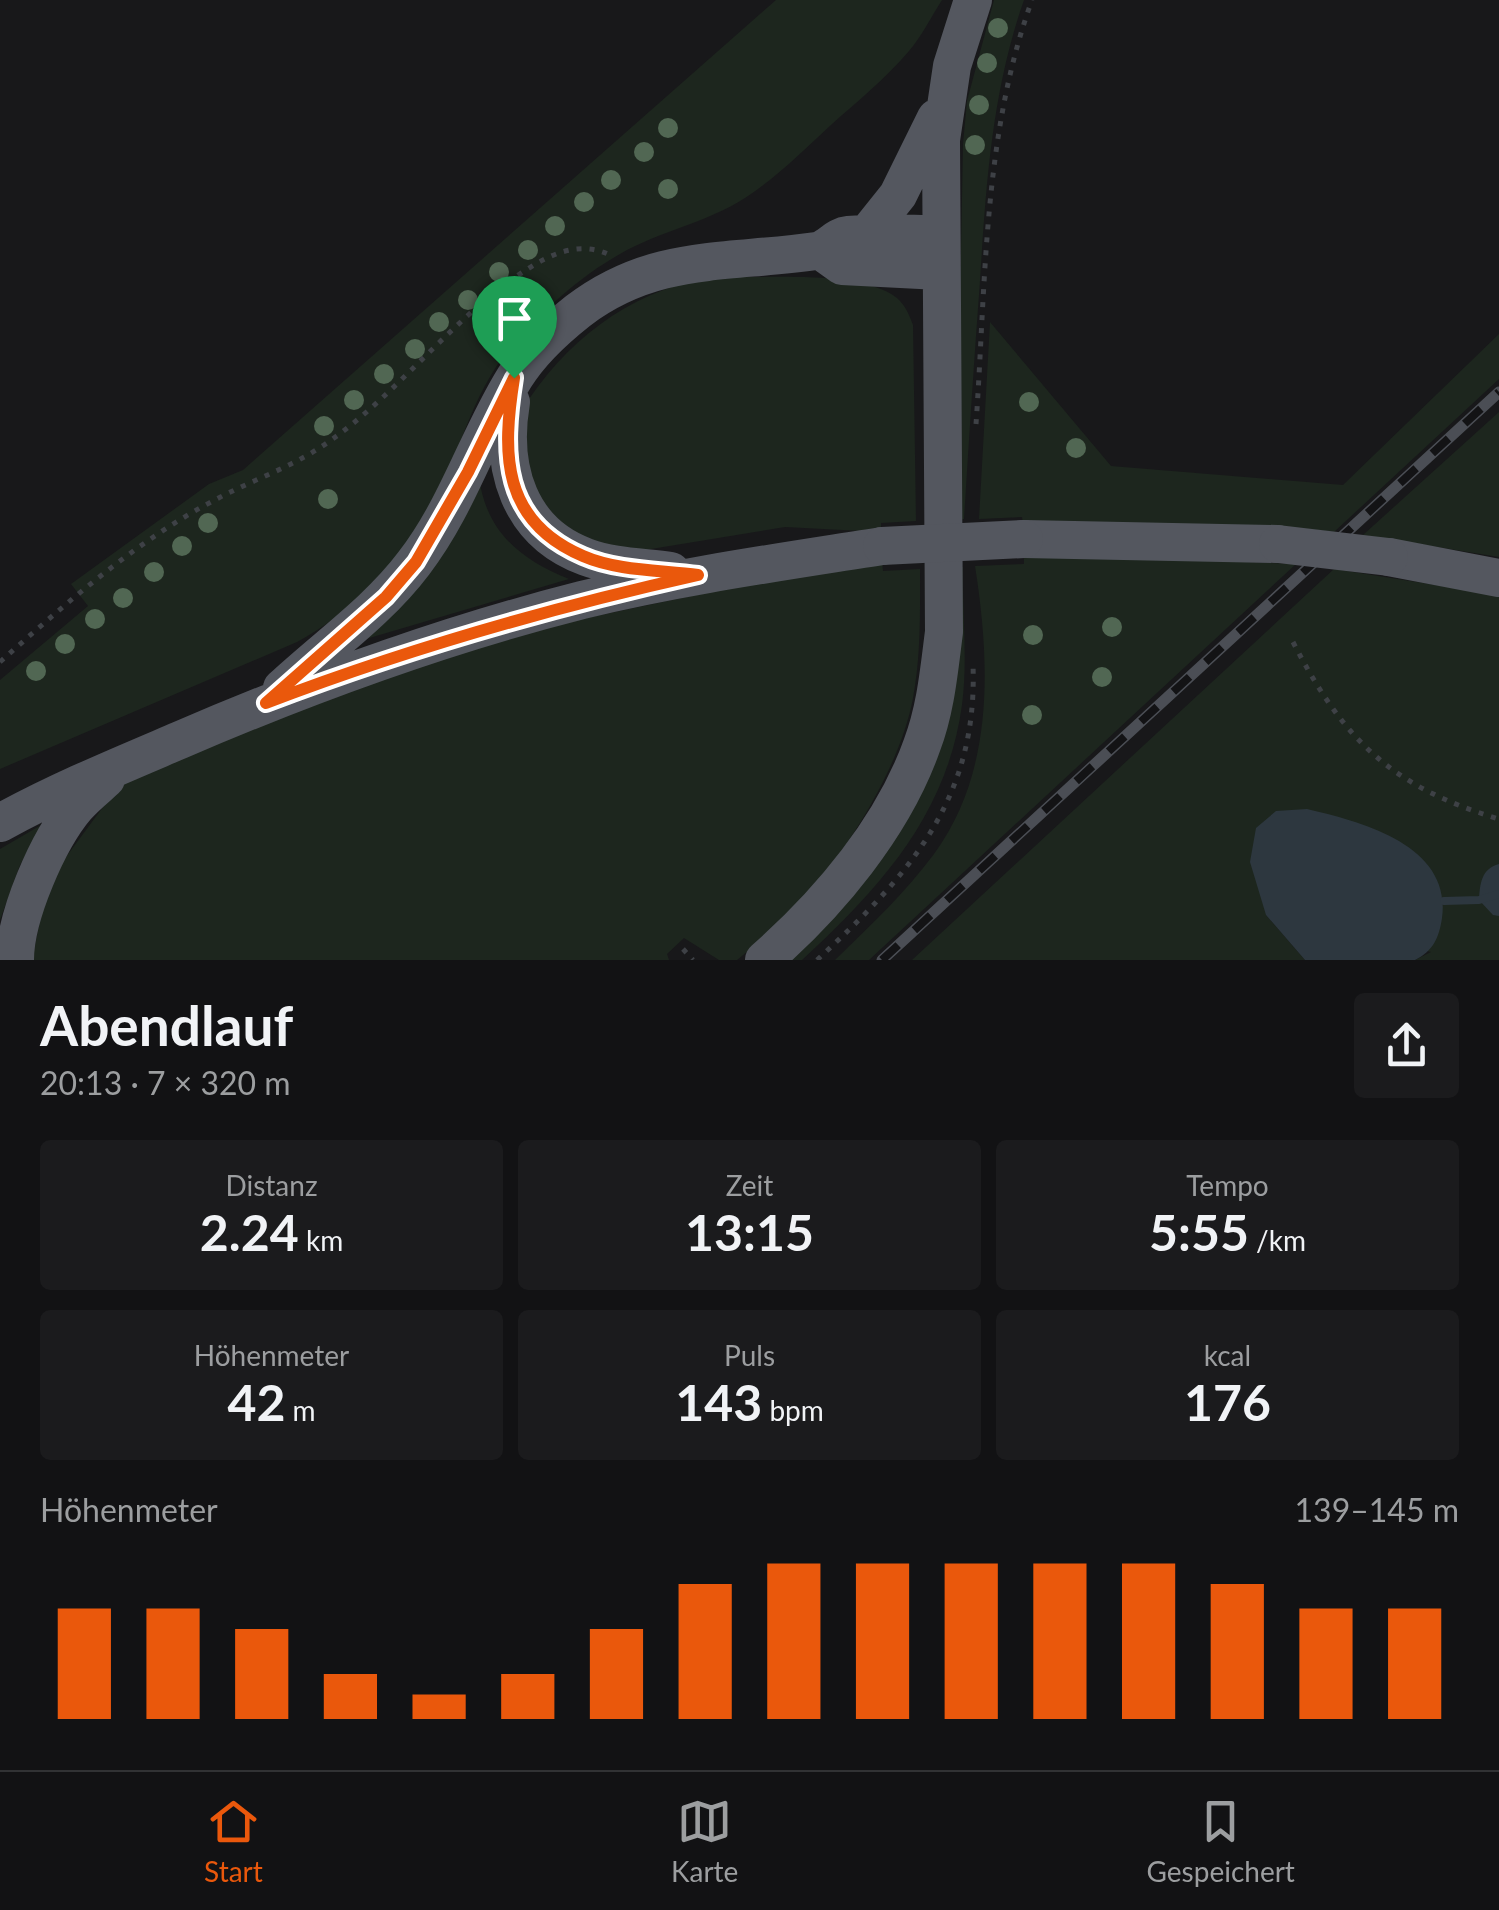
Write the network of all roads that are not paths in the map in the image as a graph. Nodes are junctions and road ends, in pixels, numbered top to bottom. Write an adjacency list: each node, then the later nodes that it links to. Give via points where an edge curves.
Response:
1 (973, 0): 2 (main road)
2 (946, 98): 3 (main road); 4 (main road, via 898,195)
3 (940, 234): 4 (main road); 6 (main road)
4 (866, 235): 5 (main road, via 843,235)
5 (821, 251): 6 (main road, via 842,266); 7 (main road, via 708,260 633,277 561,324)
6 (940, 271): 14 (main road, via 944,632 936,696 922,746 887,816 797,931)
7 (514, 378): 8 (main road, via 507,460 519,498 552,538 611,564); 10 (main road, via 416,562)
8 (698, 575): 9 (main road, bridge, via 882,546 1024,539 1278,544); 10 (main road, via 478,629)
9 (1499, 578)
10 (266, 703): 11 (main road)
11 (118, 766): 12 (main road); 13 (main road, via 75,808 52,846 26,906)
12 (0, 823)
13 (14, 960)
14 (764, 960)

